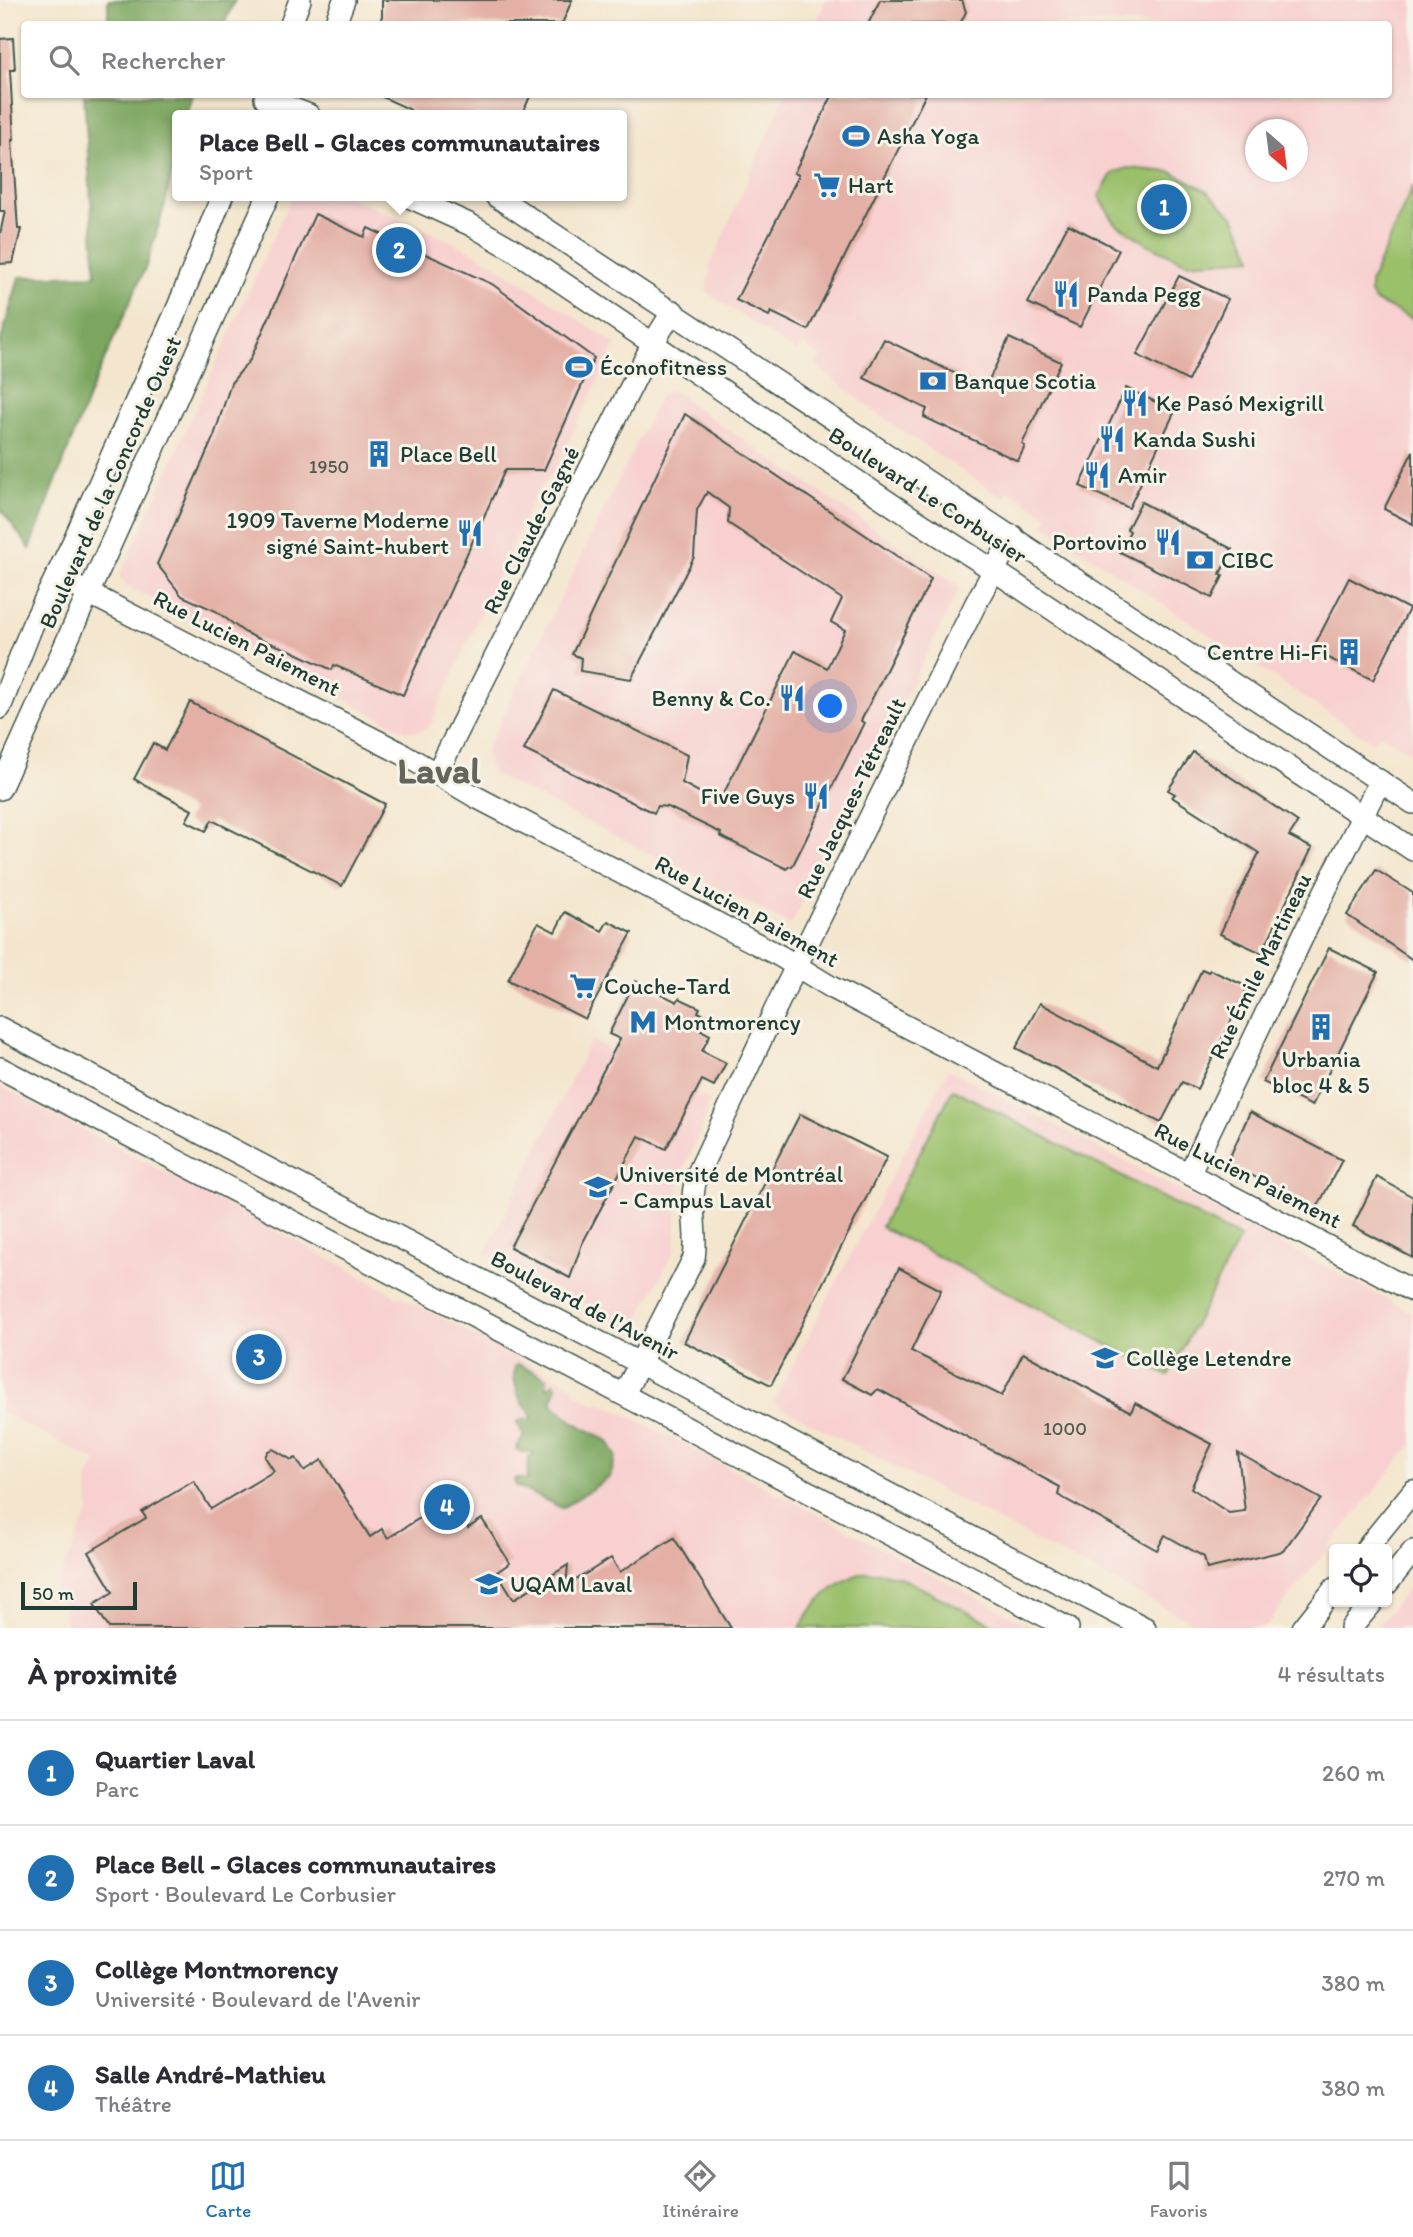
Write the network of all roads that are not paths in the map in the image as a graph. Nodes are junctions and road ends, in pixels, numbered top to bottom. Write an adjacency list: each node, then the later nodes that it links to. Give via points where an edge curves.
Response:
1 (300, 0): 3 (street)
2 (344, 0): 4 (street)
3 (292, 21)
4 (336, 21)
5 (262, 103): 6 (street)
6 (305, 109)
7 (220, 201): 15 (street, Boulevard de la Concorde Ouest, via 178,307)
8 (266, 201): 16 (street, Boulevard de la Concorde Ouest)
9 (419, 201): 12 (street, Boulevard Le Corbusier, via 500,242)
10 (504, 201): 11 (street, Boulevard Le Corbusier)
11 (673, 311): 12 (street, Rue Claude-Gagné); 13 (street, Boulevard Le Corbusier)
12 (653, 343): 14 (street, Boulevard Le Corbusier); 18 (street, Rue Claude-Gagné)
13 (1013, 536): 14 (street, Rue Jacques-Tétreault); 19 (street, Boulevard Le Corbusier)
14 (993, 570): 22 (street, Boulevard Le Corbusier); 24 (street, Rue Jacques-Tétreault)
15 (57, 577): 16 (street, Rue Lucien Paiement); 17 (street, Boulevard de la Concorde Ouest, via 24,644)
16 (89, 592): 18 (street, Rue Lucien Paiement); 20 (street, Boulevard de la Concorde Ouest)
17 (0, 708)
18 (437, 773): 24 (street, Rue Lucien Paiement)
19 (1380, 781): 21 (street, Boulevard Le Corbusier); 22 (street, Rue Émile Martineau)
20 (0, 789)
21 (1413, 803)
22 (1363, 817): 23 (street, Boulevard Le Corbusier); 27 (street, Rue Émile Martineau)
23 (1413, 850)
24 (797, 966): 27 (street, Rue Lucien Paiement); 29 (street, Rue Jacques-Tétreault, via 696,1178 694,1258)
25 (0, 1028): 29 (street, Boulevard de l'Avenir)
26 (0, 1068): 30 (street)
27 (1188, 1174): 28 (street, Rue Lucien Paiement)
28 (1413, 1291)
29 (640, 1363): 30 (street, Rue Jacques-Tétreault); 38 (street, Boulevard de l'Avenir)
30 (624, 1394): 37 (street)
31 (1413, 1491): 32 (street)
32 (1370, 1544)
33 (1413, 1551): 34 (street)
34 (1392, 1578)
35 (1329, 1595): 39 (street)
36 (1369, 1607): 40 (street)
37 (1068, 1628)
38 (1145, 1628)
39 (1303, 1628)
40 (1351, 1628)

